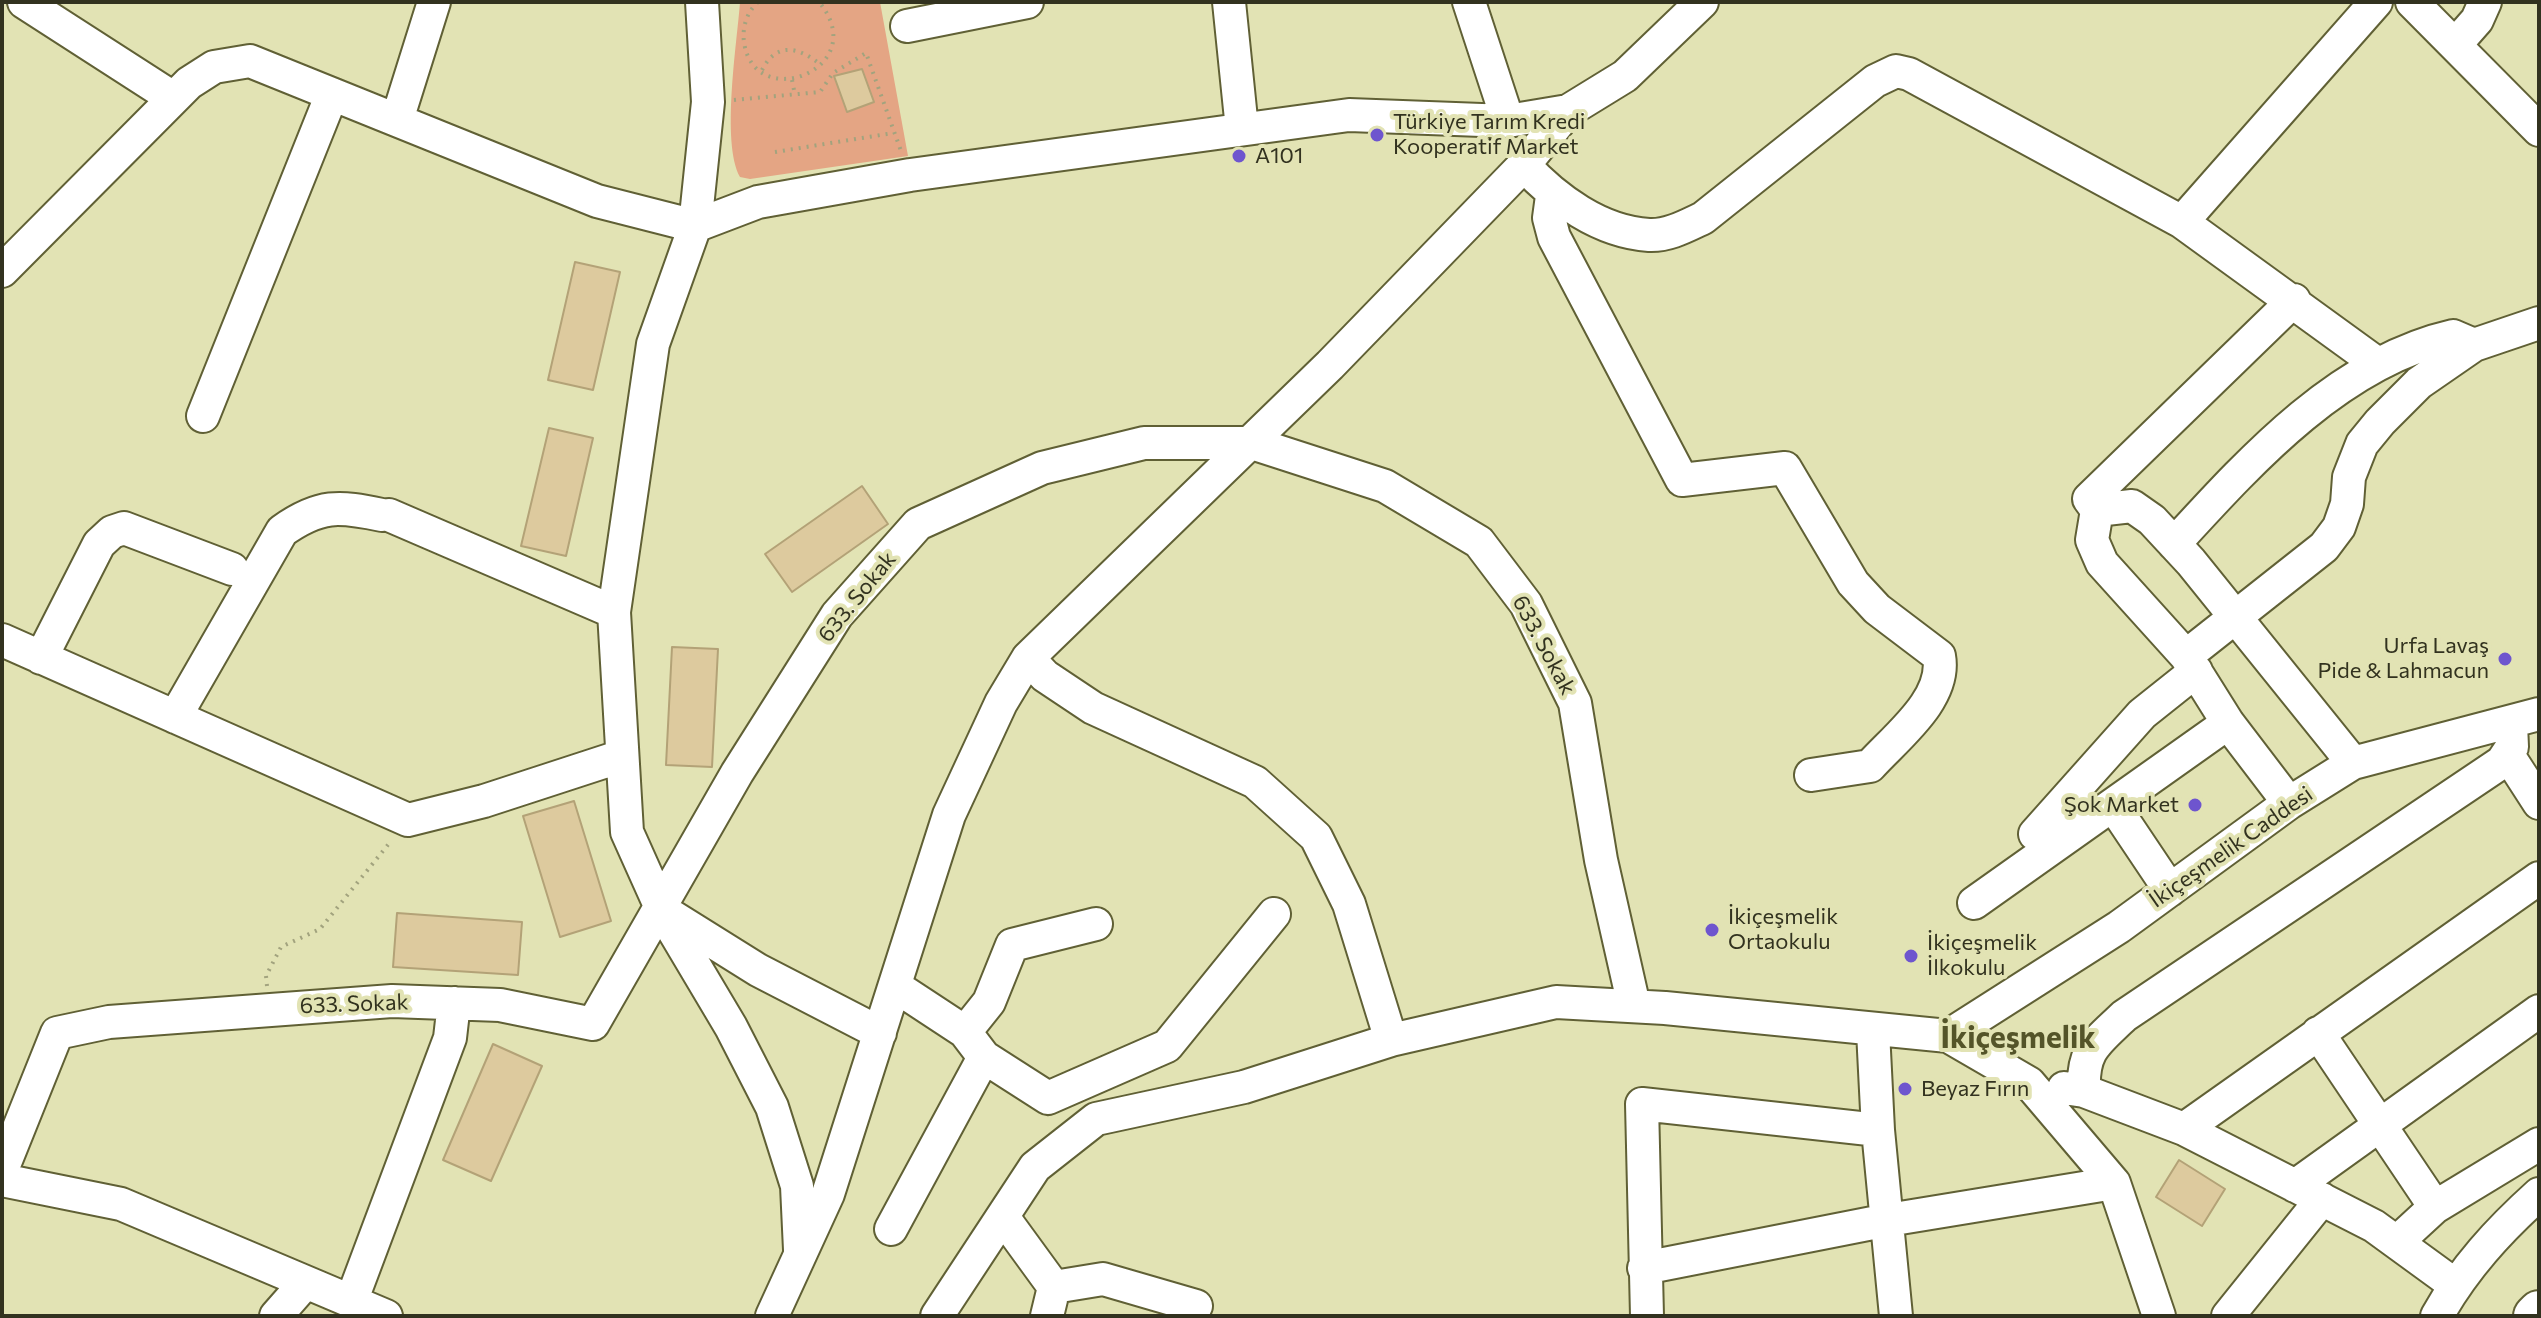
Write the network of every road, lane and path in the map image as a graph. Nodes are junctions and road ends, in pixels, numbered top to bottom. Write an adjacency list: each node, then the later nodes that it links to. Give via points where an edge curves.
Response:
1 (24, 2): 20 (street)
2 (434, 2): 23 (street)
3 (702, 2): 21 (street)
4 (758, 2): 16 (path, via 743,33 745,48)
5 (819, 2): 15 (path, via 833,28 833,43)
6 (1027, 2): 13 (street)
7 (1229, 2): 25 (street)
8 (1469, 2): 24 (street)
9 (1702, 2): 22 (street, via 1625,76)
10 (2376, 2): 32 (street)
11 (2412, 2): 14 (street)
12 (2485, 2): 14 (street)
13 (907, 26)
14 (2455, 45): 26 (street)
15 (821, 65): 16 (path, via 799,50 787,49 767,59); 17 (path)
16 (761, 71): 17 (path)
17 (792, 80): 19 (path)
18 (332, 94): 20 (street, via 250,61 214,67); 23 (street); 39 (street)
19 (795, 95): 21 (path); 27 (path, via 820,92 833,73 866,53)
20 (173, 98): 34 (street)
21 (708, 102): 33 (street)
22 (1568, 111): 24 (street); 29 (street)
23 (397, 120): 33 (street, via 597,201)
24 (1508, 121): 25 (street, via 1349,115)
25 (1242, 129): 30 (street)
26 (2539, 130)
27 (893, 133): 28 (path); 30 (path)
28 (775, 152)
29 (1524, 165): 31 (street); 40 (street)
30 (910, 175): 33 (street, via 758,202)
31 (1552, 196): 32 (street, via 1625,230 1650,235 1674,231 1703,218 1844,102 1896,71 1939,88); 55 (street, via 1549,218 1554,237 1682,480 1785,468 1853,583 1877,609 1939,656 1935,692 1870,766)
32 (2182, 222): 35 (street)
33 (695, 226): 44 (street, via 653,344)
34 (2, 271)
35 (2294, 300): 38 (street); 41 (street, via 2091,494 2090,504)
36 (2539, 323): 37 (street)
37 (2474, 345): 38 (street, via 2453,336); 45 (street, via 2419,383 2362,444 2339,527 2324,547)
38 (2375, 362): 42 (street, via 2276,440)
39 (203, 416)
40 (1252, 443): 48 (street); 64 (street, 633. Sokak, via 1144,443 1042,468 918,524 837,615 737,773); 69 (street, 633. Sokak, via 1385,486 1479,542 1526,604 1575,703 1601,860)
41 (2097, 510): 42 (street, via 2132,506); 49 (street, via 2092,540 2102,563)
42 (2174, 544): 45 (street)
43 (232, 569): 47 (street, via 124,528 112,532 99,544)
44 (614, 612): 50 (street, via 386,515 338,506 282,531); 53 (street)
45 (2235, 617): 49 (street); 54 (street)
46 (2, 640): 47 (street)
47 (41, 658): 50 (street)
48 (1028, 658): 67 (street, via 949,815); 76 (street, via 1093,708 1255,782 1316,837 1349,904)
49 (2191, 664): 51 (street); 60 (street)
50 (175, 717): 59 (street)
51 (2228, 723): 56 (street); 58 (street)
52 (2519, 731): 54 (street, İkiçeşmelik Caddesi); 57 (street); 79 (street, via 2368,855 2124,1016 2091,1047 2083,1067)
53 (622, 756): 59 (street); 64 (street, via 627,832)
54 (2353, 763): 56 (street, İkiçeşmelik Caddesi)
55 (1811, 775)
56 (2289, 803): 62 (street, İkiçeşmelik Caddesi)
57 (2539, 803)
58 (2113, 805): 62 (street); 63 (street)
59 (408, 820): 70 (path, via 320,929 281,947 266,976)
60 (2035, 834)
61 (2539, 878): 74 (street)
62 (2170, 890): 75 (street, İkiçeşmelik Caddesi)
63 (1974, 903)
64 (662, 910): 68 (street, 633. Sokak, via 593,1024 500,1005); 73 (street, via 758,970); 94 (street, via 772,1107 797,1186)
65 (1274, 914): 77 (street, via 1167,1046 1048,1098)
66 (1096, 924): 77 (street, via 1012,945)
67 (895, 986): 73 (street); 77 (street)
68 (454, 1003): 70 (street, 633. Sokak); 99 (street, via 450,1038)
69 (1634, 1006): 72 (street); 76 (street, via 1556,1002)
70 (268, 1008): 84 (street, 633. Sokak, via 109,1022 57,1033)
71 (2539, 1011): 80 (street)
72 (1873, 1031): 75 (street); 82 (street)
73 (880, 1033): 94 (street, via 828,1194)
74 (2318, 1033): 80 (street); 81 (street)
75 (1948, 1036): 78 (street)
76 (1391, 1040): 90 (street, via 1244,1087 1096,1119 1035,1167)
77 (975, 1045): 92 (street)
78 (2029, 1083): 79 (street); 86 (street)
79 (2084, 1091): 81 (street)
80 (2380, 1125): 87 (street); 89 (street)
81 (2184, 1129): 87 (street)
82 (1878, 1130): 91 (street); 95 (street, via 1642,1104)
83 (2539, 1144): 89 (street)
84 (2, 1170)
85 (2, 1180): 96 (street, via 121,1204)
86 (2114, 1183): 91 (street); 107 (street)
87 (2308, 1192): 93 (street); 108 (street)
88 (2539, 1194): 97 (street, via 2497,1232)
89 (2435, 1207): 93 (street)
90 (1003, 1217): 98 (street); 104 (street)
91 (1888, 1220): 95 (street); 106 (street)
92 (891, 1229)
93 (2397, 1242): 97 (street)
94 (801, 1253): 103 (street)
95 (1644, 1268): 105 (street)
96 (305, 1283): 99 (street); 101 (street)
97 (2455, 1285): 109 (street)
98 (1050, 1301): 100 (street, via 1103,1279)
99 (351, 1302): 102 (street)
100 (1196, 1306)
101 (276, 1316)
102 (386, 1316)
103 (772, 1316)
104 (937, 1316)
105 (1647, 1316)
106 (1896, 1316)
107 (2159, 1316)
108 (2228, 1316)
109 (2437, 1316)

